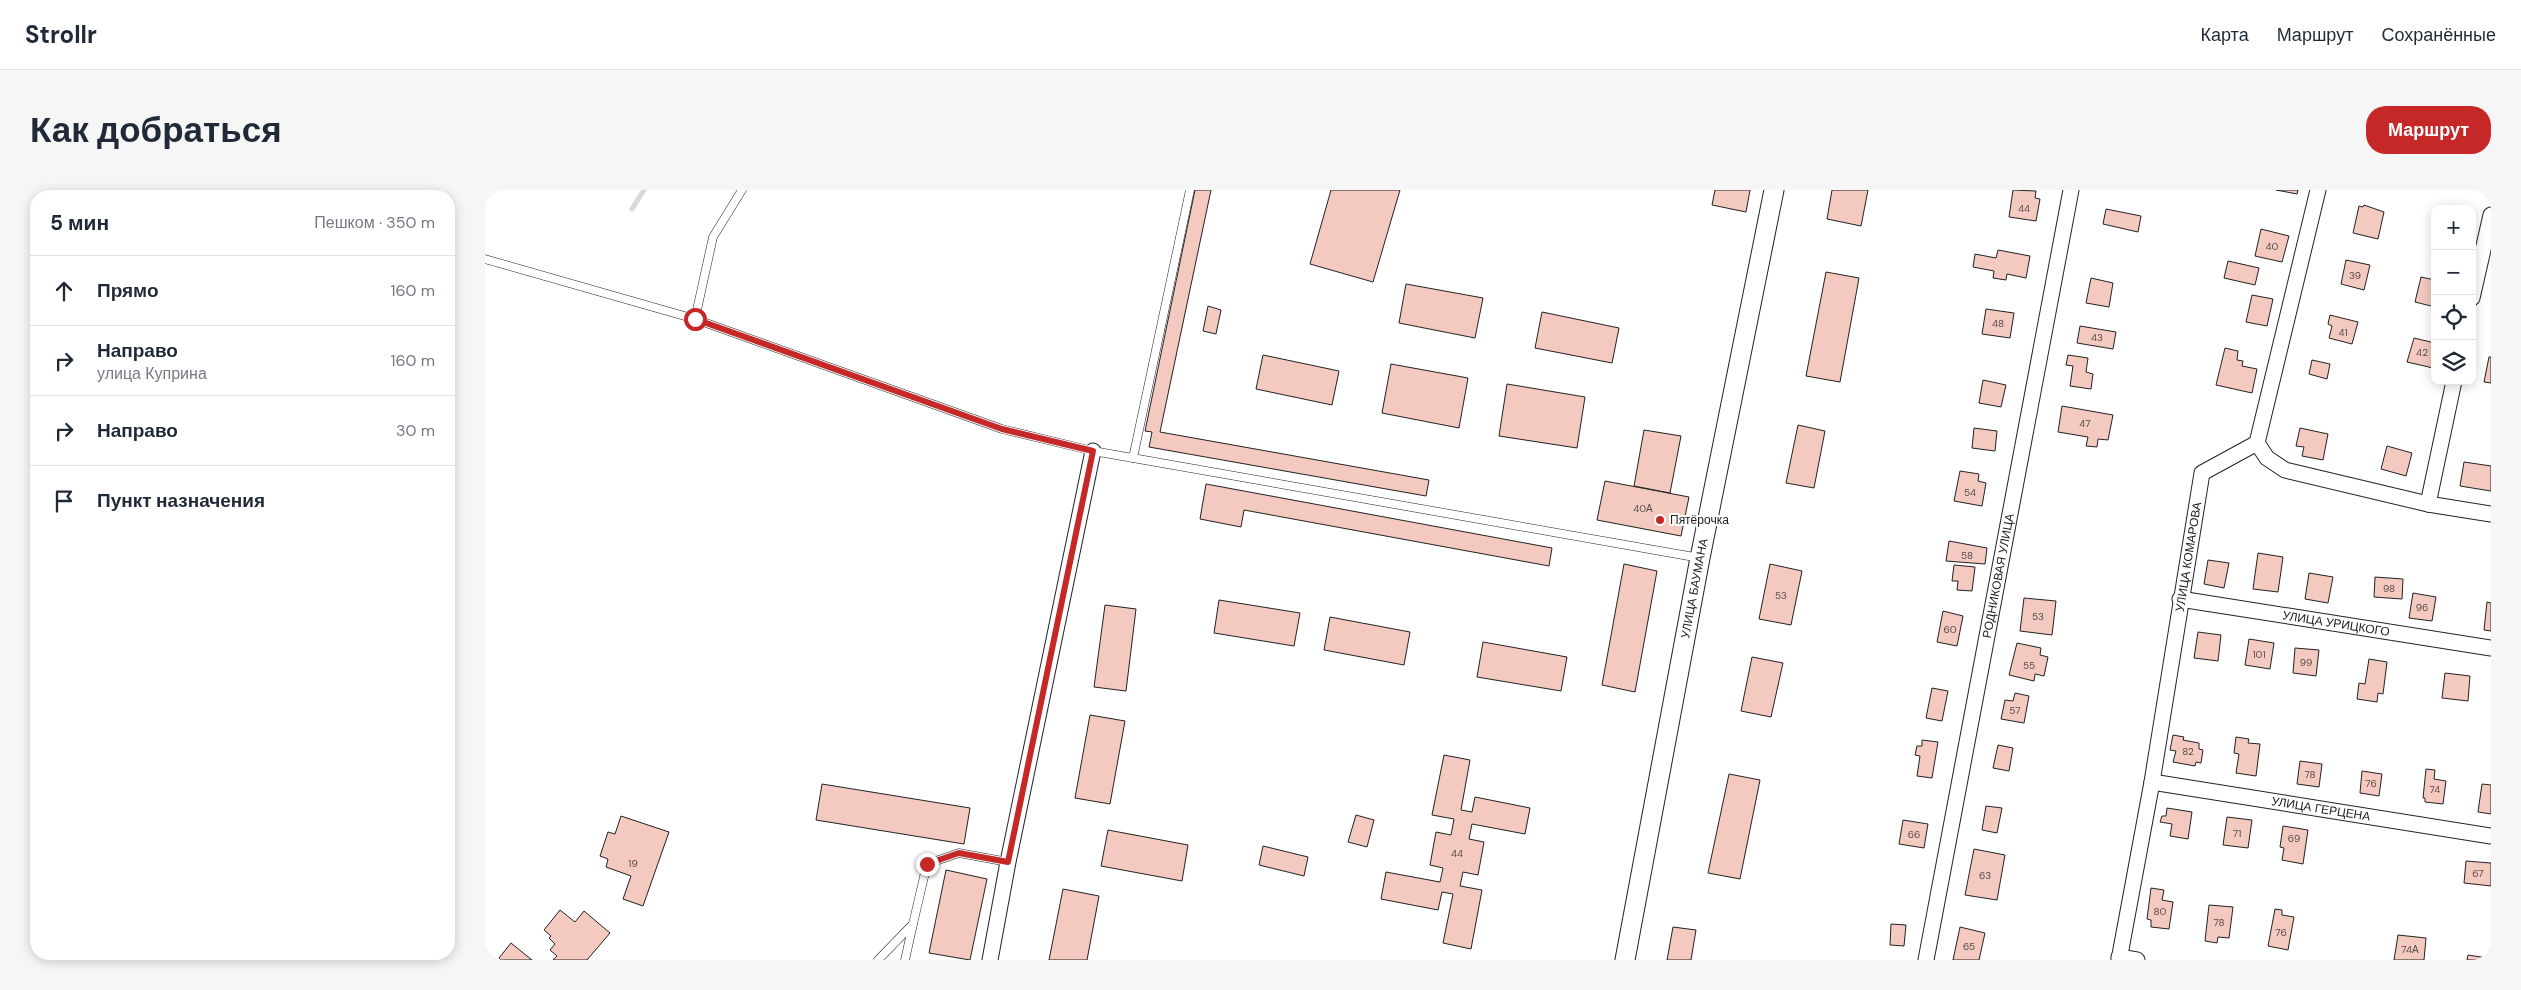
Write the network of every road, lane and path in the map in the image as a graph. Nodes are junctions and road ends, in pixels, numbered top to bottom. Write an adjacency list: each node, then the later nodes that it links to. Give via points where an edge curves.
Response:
1 (742, 190): 9 (lane, via 713,237)
2 (1190, 190): 13 (lane)
3 (1774, 190): 16 (street, УЛИЦА БАУМАНА)
4 (2071, 190): 28 (street, РОДНИКОВАЯ УЛИЦА)
5 (2318, 190): 11 (street)
6 (2491, 214): 8 (street)
7 (485, 258): 9 (lane)
8 (2473, 295)
9 (695, 319): 12 (lane, via 1002,429)
10 (2453, 385): 14 (street)
11 (2257, 442): 14 (street, via 2267,458 2285,470); 17 (street, УЛИЦА КОМАРОВА, via 2202,473)
12 (1093, 451): 13 (lane); 21 (street)
13 (1133, 458): 16 (lane)
14 (2427, 504): 15 (street)
15 (2491, 514)
16 (1700, 558): 27 (street, УЛИЦА БАУМАНА)
17 (2180, 599): 18 (street, УЛИЦА УРИЦКОГО); 19 (street, УЛИЦА КОМАРОВА)
18 (2491, 648)
19 (2152, 782): 20 (street, УЛИЦА ГЕРЦЕНА); 23 (street, УЛИЦА КОМАРОВА)
20 (2491, 836)
21 (1008, 862): 22 (lane, via 959,853 927,864); 26 (street)
22 (913, 924): 24 (lane); 25 (lane)
23 (2119, 959): 29 (street)
24 (877, 960)
25 (905, 960)
26 (990, 960)
27 (1625, 960)
28 (1925, 960)
29 (2137, 960)

